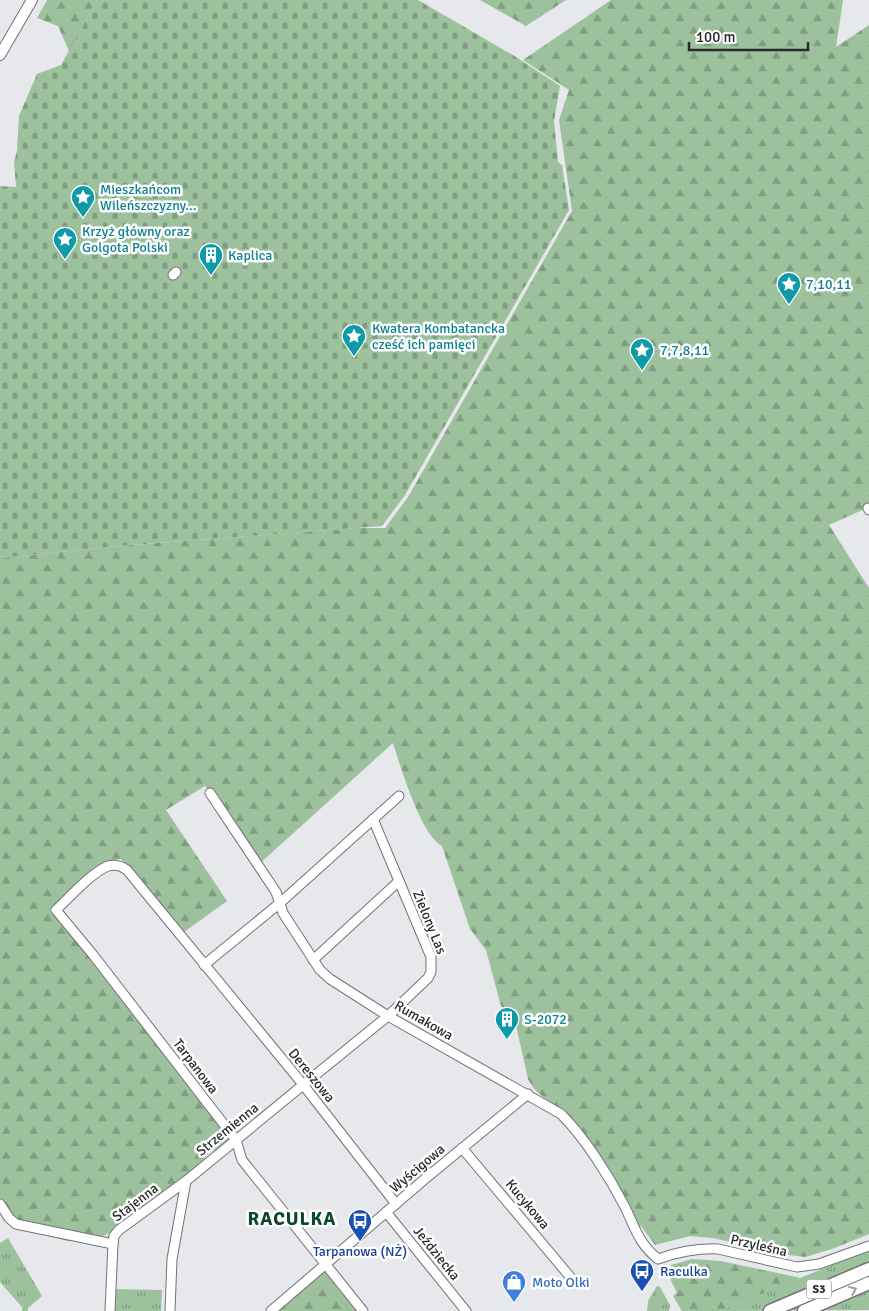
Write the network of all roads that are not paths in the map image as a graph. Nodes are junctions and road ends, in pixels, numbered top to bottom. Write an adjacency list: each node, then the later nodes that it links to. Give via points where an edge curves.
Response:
1 (32, 0): 2 (main road)
2 (0, 54)
3 (210, 793): 8 (street, Rumakowa, via 276,892)
4 (399, 796): 5 (street)
5 (373, 819): 7 (street, Zielony Las); 8 (street)
6 (128, 870): 10 (street, Dereszowa); 14 (street, Tarpanowa, via 122,866 107,867 56,910)
7 (399, 881): 9 (street, Zielony Las); 11 (street, Zielony Las, via 432,964 428,978)
8 (280, 903): 9 (street, Rumakowa); 10 (street)
9 (313, 960): 11 (street, Rumakowa, via 330,979)
10 (204, 965): 12 (street, Dereszowa)
11 (388, 1016): 12 (street, Strzemienna); 13 (street, Rumakowa)
12 (303, 1085): 14 (street, Strzemienna); 18 (street, Dereszowa)
13 (528, 1094): 15 (street, Wyścigowa); 22 (street, Rumakowa, via 562,1114 574,1127 624,1207)
14 (236, 1140): 16 (street, Strzemienna); 23 (street, Tarpanowa, via 242,1160)
15 (462, 1148): 18 (street, Wyścigowa); 25 (street, Kucykowa)
16 (186, 1181): 20 (street, Stajenna, via 119,1230); 28 (street, via 172,1259)
17 (0, 1204): 20 (street, via 16,1224)
18 (396, 1204): 19 (street, Wyścigowa)
19 (386, 1212): 23 (street, Wyścigowa); 31 (street, Jeździecka)
20 (113, 1244): 27 (street, Stajenna)
21 (869, 1246): 22 (street, Przyleśna, via 819,1264 797,1267 706,1248 685,1250 658,1259)
22 (645, 1248)
23 (325, 1263): 29 (street, Wyścigowa); 30 (street, Tarpanowa)
24 (869, 1269): 32 (highway, S3)
25 (572, 1279)
26 (869, 1284): 33 (highway, S3, one-way to 26)
27 (110, 1311)
28 (170, 1311)
29 (271, 1311)
30 (363, 1311)
31 (466, 1311)
32 (770, 1311)
33 (804, 1311)

